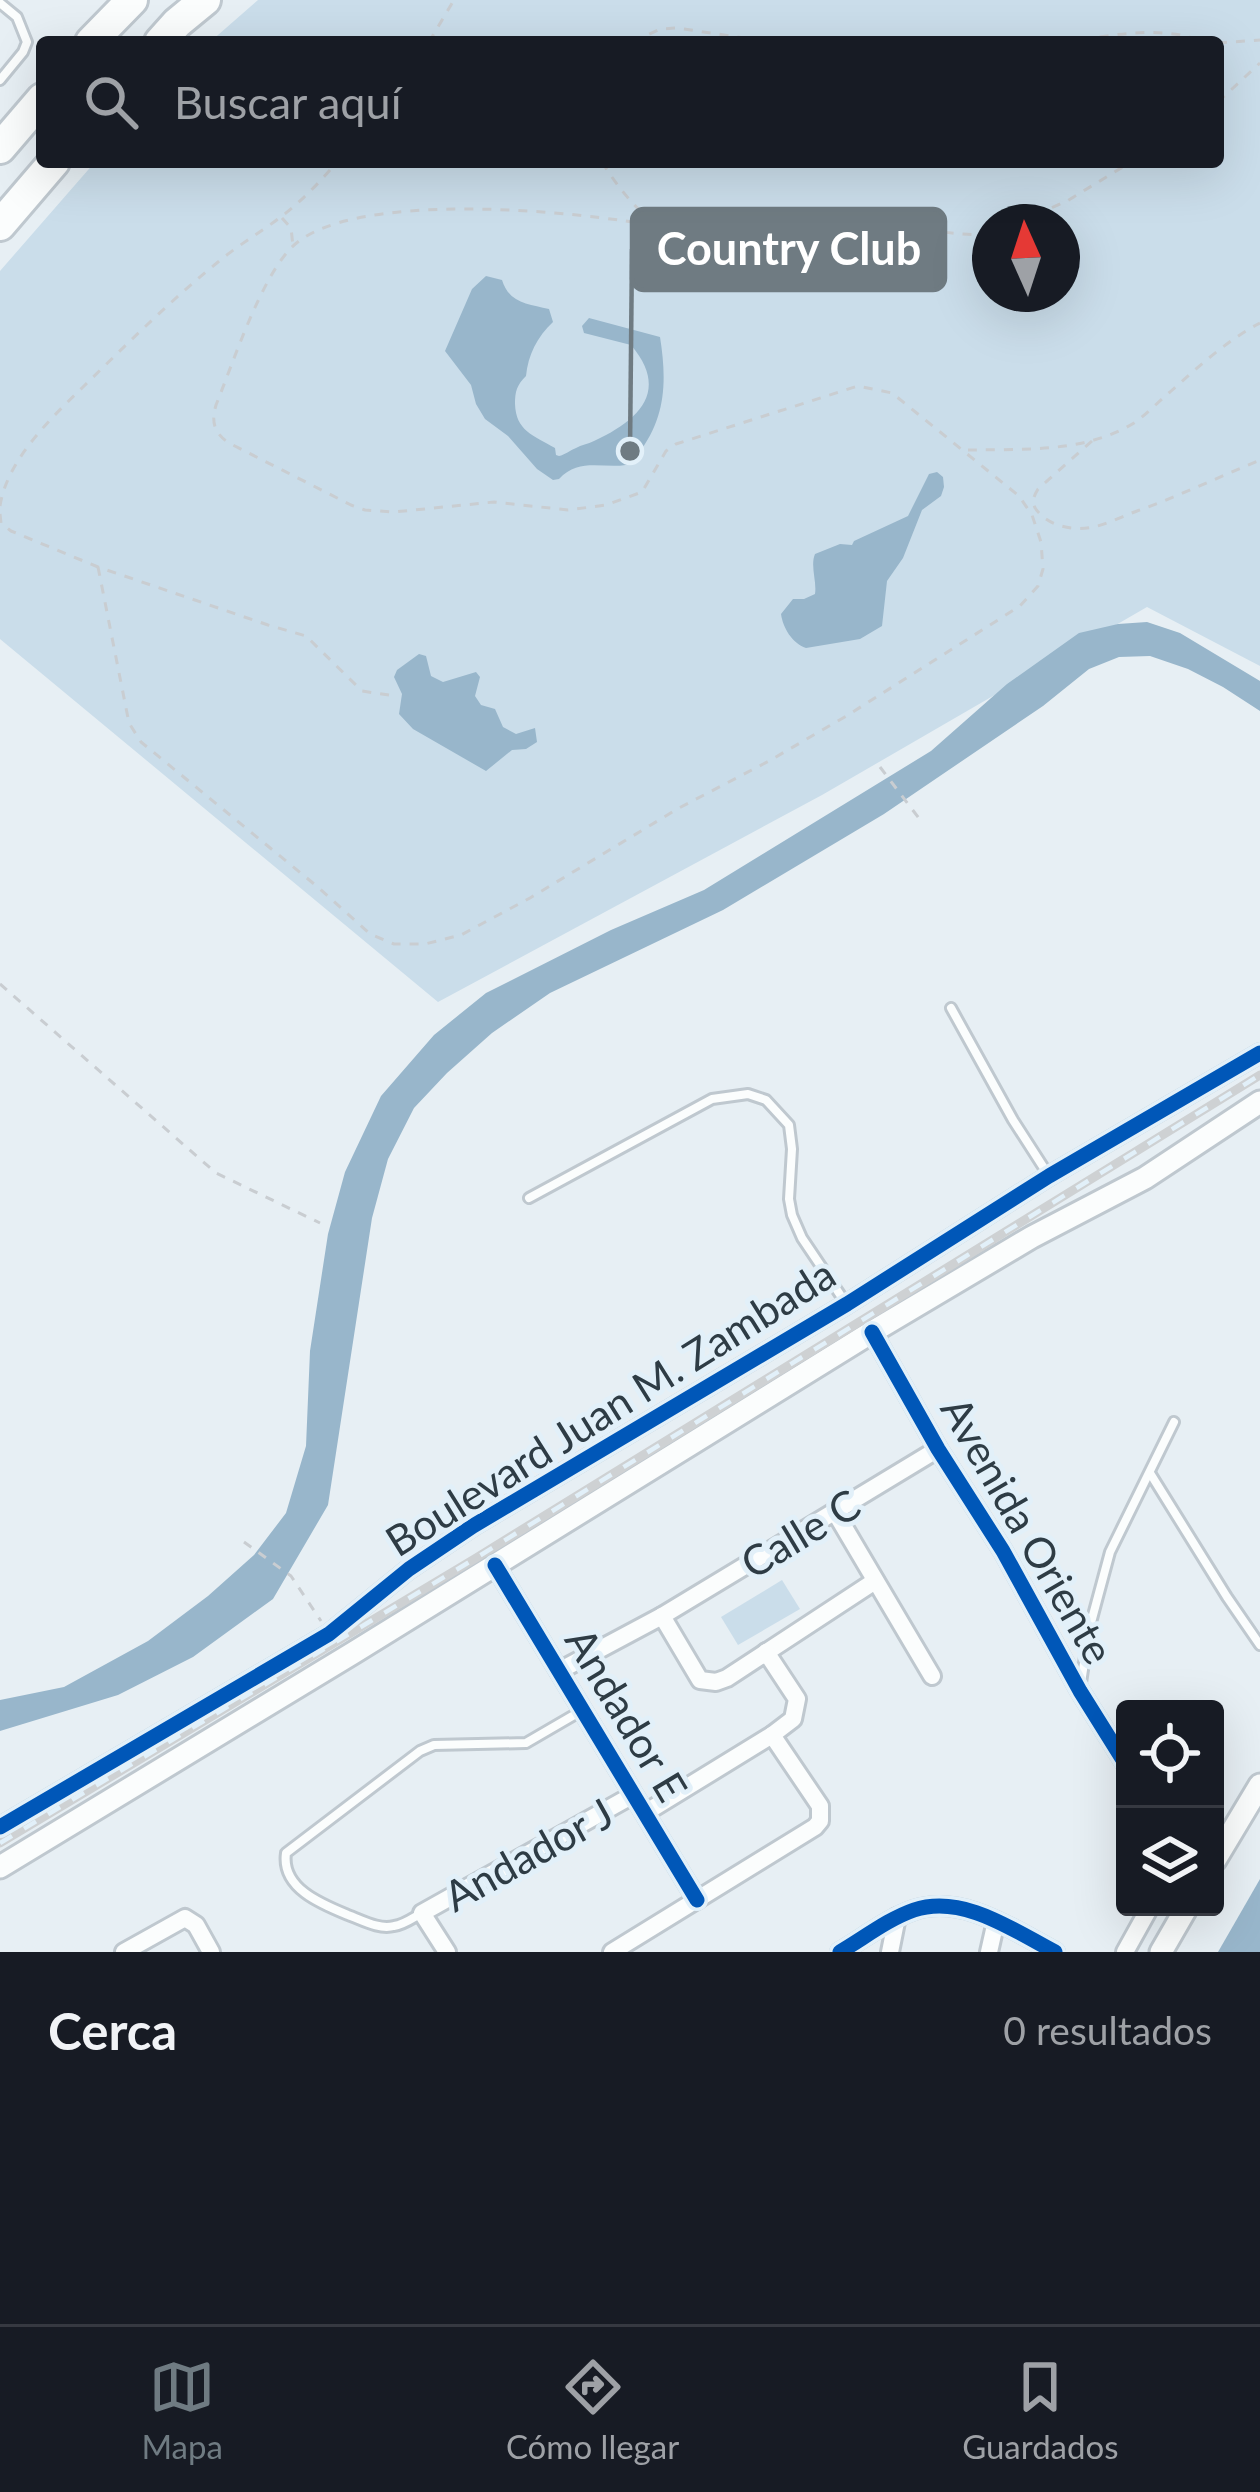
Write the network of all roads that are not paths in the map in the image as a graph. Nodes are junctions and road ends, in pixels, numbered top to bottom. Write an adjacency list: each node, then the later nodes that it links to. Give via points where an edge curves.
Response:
1 (132, 0): 4 (highway)
2 (205, 0): 5 (highway)
3 (0, 3): 6 (lane, via 17,17 27,42)
4 (97, 36)
5 (165, 36)
6 (0, 80)
7 (36, 105): 8 (highway)
8 (4, 140)
9 (49, 168): 10 (highway)
10 (0, 225)
11 (951, 1008): 14 (lane)
12 (1260, 1053): 14 (street, Boulevard Juan M. Zambada)
13 (1260, 1102): 17 (street, Boulevard Juan M. Zambada, via 1144,1178)
14 (1049, 1176): 16 (street, Boulevard Juan M. Zambada)
15 (529, 1198): 16 (lane, via 712,1099 748,1094 766,1100 789,1125 792,1215)
16 (847, 1304): 36 (street, Boulevard Juan M. Zambada, via 473,1526 329,1634)
17 (872, 1332): 19 (street, Avenida Oriente); 22 (street, Boulevard Juan M. Zambada)
18 (1174, 1422): 20 (lane)
19 (938, 1449): 21 (street, Calle C); 29 (street, Avenida Oriente)
20 (1150, 1473): 25 (lane); 29 (lane, via 1097,1591)
21 (835, 1512): 23 (street); 24 (street, Calle C)
22 (495, 1565): 27 (street, Andador E); 38 (street, Boulevard Juan M. Zambada)
23 (875, 1580): 26 (street); 28 (street)
24 (662, 1616): 26 (street, via 706,1682); 27 (street, Calle C)
25 (1260, 1645)
26 (766, 1652): 31 (street, via 797,1699 793,1719)
27 (559, 1671): 30 (street, Andador E)
28 (932, 1676)
29 (1080, 1691): 32 (street, Avenida Oriente)
30 (582, 1711): 34 (street, Andador E); 40 (lane, via 526,1743 420,1751 286,1852 288,1873 314,1902 376,1926)
31 (772, 1736): 35 (street, Andador J); 39 (street, via 822,1815)
32 (1116, 1749)
33 (1260, 1785): 37 (street)
34 (633, 1795): 35 (street, Andador E); 40 (street, Andador J)
35 (645, 1813): 39 (street, Andador E)
36 (0, 1827)
37 (1224, 1837)
38 (0, 1867)
39 (697, 1900): 48 (street)
40 (422, 1913): 47 (street)
41 (1145, 1916): 53 (street)
42 (1182, 1916): 54 (street)
43 (897, 1918): 44 (street, via 955,1907); 49 (street); 50 (street)
44 (996, 1921): 51 (street); 52 (street)
45 (124, 1952): 46 (street, via 185,1918)
46 (212, 1952)
47 (448, 1952)
48 (612, 1952)
49 (840, 1952)
50 (890, 1952)
51 (989, 1952)
52 (1055, 1952)
53 (1125, 1952)
54 (1160, 1952)

